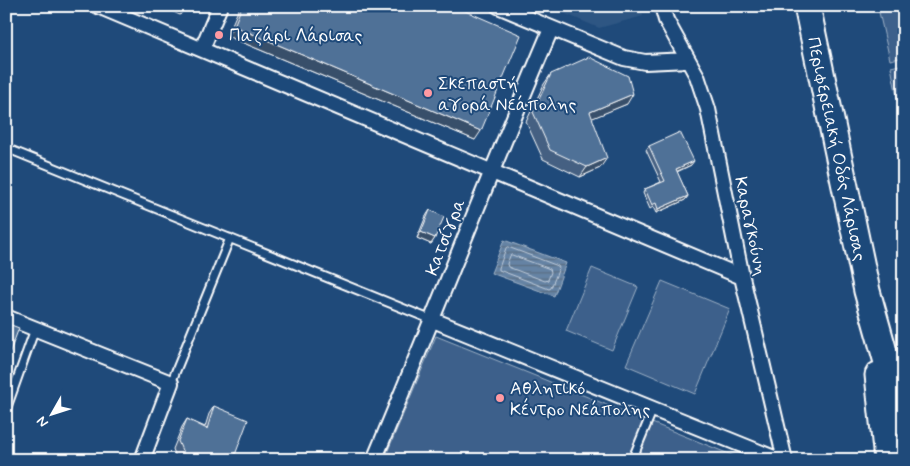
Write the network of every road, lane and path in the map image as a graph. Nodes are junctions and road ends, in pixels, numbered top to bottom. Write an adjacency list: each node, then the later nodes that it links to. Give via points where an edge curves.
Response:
1 (98, 6): 7 (street)
2 (220, 6): 7 (street)
3 (498, 6): 6 (street)
4 (662, 6): 8 (street, Καραγκούνη)
5 (807, 6): 13 (highway, Περιφερειακή Οδός Λάρισας)
6 (551, 29): 8 (street, via 624,58 645,62); 10 (street, Κατσίγρα)
7 (202, 49): 10 (street)
8 (688, 60): 12 (street, Καραγκούνη, via 708,109)
9 (6, 148): 11 (lane)
10 (490, 172): 12 (street); 15 (street, Κατσίγρα)
11 (230, 238): 15 (lane); 17 (lane)
12 (742, 277): 25 (street, Καραγκούνη)
13 (867, 291): 20 (highway); 26 (highway)
14 (6, 317): 16 (street)
15 (433, 320): 18 (street); 22 (street, Κατσίγρα)
16 (35, 329): 17 (street); 19 (lane)
17 (171, 384): 21 (street)
18 (653, 409): 23 (lane); 24 (street)
19 (6, 410)
20 (904, 423)
21 (142, 460)
22 (374, 460)
23 (632, 460)
24 (780, 460)
25 (785, 460)
26 (887, 460)

